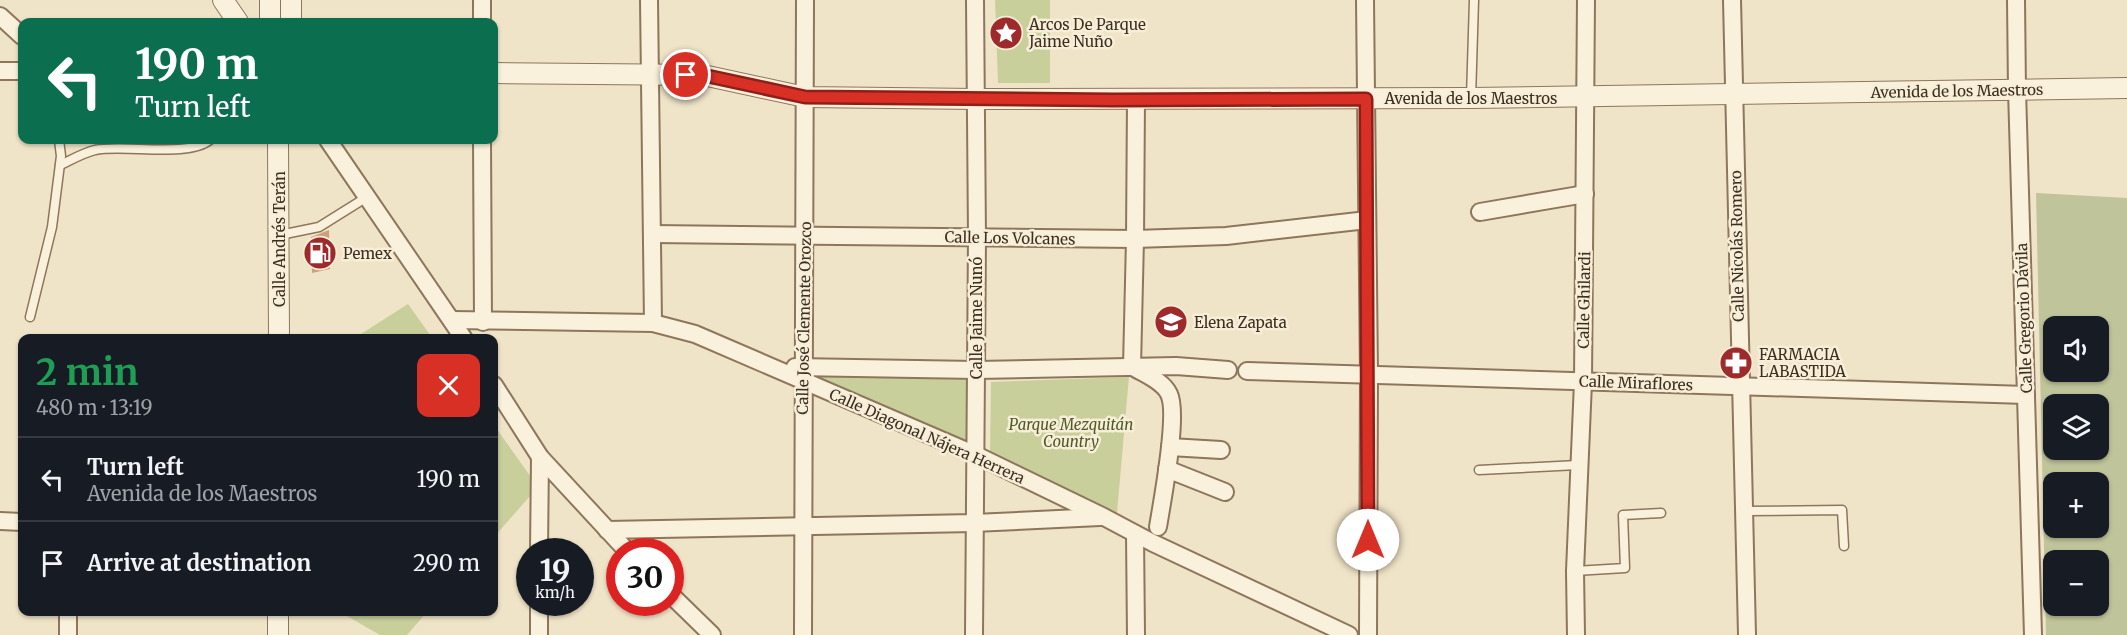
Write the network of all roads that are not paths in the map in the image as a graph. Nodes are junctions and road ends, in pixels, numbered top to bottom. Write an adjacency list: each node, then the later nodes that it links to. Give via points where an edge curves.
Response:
1 (223, 0): 14 (street)
2 (270, 0): 15 (street)
3 (291, 0): 16 (street)
4 (482, 0): 17 (street)
5 (649, 0): 22 (street)
6 (805, 0): 26 (street, Calle José Clemente Orozco)
7 (975, 0): 29 (street, Calle Jaime Nunó)
8 (1365, 0): 30 (street)
9 (1474, 0): 28 (lane)
10 (1586, 0): 27 (street, Calle Ghilardi)
11 (1732, 0): 25 (street, Calle Nicolás Romero)
12 (2016, 0): 24 (street, Calle Gregorio Dávila)
13 (0, 16): 18 (street)
14 (235, 18)
15 (270, 18)
16 (291, 18)
17 (482, 18)
18 (18, 32)
19 (0, 71): 20 (street)
20 (18, 71)
21 (498, 73): 22 (street, Avenida de los Maestros)
22 (651, 74): 26 (street, Avenida de los Maestros, via 703,75); 42 (street)
23 (2127, 88): 24 (street, Avenida de los Maestros)
24 (2017, 90): 25 (street, Avenida de los Maestros); 62 (street, Calle Gregorio Dávila)
25 (1734, 95): 27 (street, Avenida de los Maestros); 60 (street, Calle Nicolás Romero)
26 (805, 97): 29 (street, Avenida de los Maestros); 44 (street, Calle José Clemente Orozco)
27 (1585, 97): 28 (street, Avenida de los Maestros); 38 (street, Calle Ghilardi)
28 (1471, 98): 30 (street, Avenida de los Maestros)
29 (976, 99): 31 (street, Avenida de los Maestros); 45 (street, Calle Jaime Nunó)
30 (1366, 99): 31 (street, Avenida de los Maestros); 41 (street)
31 (1136, 100): 46 (street)
32 (60, 144): 37 (lane)
33 (202, 144): 37 (lane, via 187,148 93,151)
34 (278, 144): 43 (street, Calle Andrés Terán)
35 (331, 144): 39 (street)
36 (482, 144): 49 (street)
37 (60, 165): 47 (lane, via 51,227)
38 (1585, 194): 40 (street); 59 (street, Calle Ghilardi)
39 (368, 197): 43 (lane, via 319,227); 48 (street)
40 (1480, 212)
41 (1368, 220): 46 (street, Calle Los Volcanes, via 1226,237); 58 (street)
42 (652, 234): 44 (street, Calle Los Volcanes); 50 (street)
43 (280, 235): 51 (street, Calle Andrés Terán)
44 (806, 235): 45 (street, Calle Los Volcanes); 57 (street, Calle José Clemente Orozco)
45 (977, 237): 46 (street, Calle Los Volcanes); 54 (street, Calle Jaime Nunó)
46 (1135, 239): 53 (street)
47 (30, 317)
48 (452, 320): 49 (street, Calle Diagonal Nájera Herrera); 52 (street)
49 (483, 322): 50 (street, Calle Diagonal Nájera Herrera)
50 (653, 323): 57 (street, Calle Diagonal Nájera Herrera, via 695,334 770,366)
51 (279, 334)
52 (461, 334)
53 (1132, 367): 54 (street); 55 (street); 63 (street, via 1162,385 1169,394)
54 (976, 370): 57 (street); 65 (street, Calle Jaime Nunó)
55 (1228, 370)
56 (1246, 371): 58 (street, Calle Miraflores)
57 (804, 375): 65 (street, Calle Diagonal Nájera Herrera); 77 (street, Calle José Clemente Orozco)
58 (1369, 375): 59 (street, Calle Miraflores); 97 (street)
59 (1582, 382): 60 (street, Calle Miraflores); 67 (street, Calle Ghilardi)
60 (1741, 386): 62 (street, Calle Miraflores); 71 (street, Calle Nicolás Romero)
61 (498, 391): 66 (street)
62 (2026, 395): 100 (street, Calle Gregorio Dávila)
63 (1170, 447): 64 (street); 68 (street)
64 (1221, 450)
65 (976, 455): 73 (street, Calle Diagonal Nájera Herrera); 76 (street, Calle Jaime Nunó)
66 (540, 457): 79 (street); 81 (street)
67 (1578, 465): 69 (lane); 84 (street, Calle Ghilardi)
68 (1167, 469): 70 (street); 78 (street)
69 (1479, 470)
70 (1226, 492)
71 (1744, 511): 83 (lane, via 1842,510); 99 (street, Calle Nicolás Romero)
72 (1660, 513): 84 (lane, via 1623,515 1625,568)
73 (1104, 517): 76 (street); 80 (street, Calle Diagonal Nájera Herrera)
74 (0, 521): 75 (street)
75 (18, 522)
76 (974, 523): 77 (street); 94 (street, Calle Jaime Nunó)
77 (802, 526): 79 (street); 93 (street, Calle José Clemente Orozco)
78 (1158, 527)
79 (607, 530): 82 (street)
80 (1135, 534): 95 (street); 96 (street, Calle Diagonal Nájera Herrera)
81 (539, 538)
82 (615, 538)
83 (1844, 546)
84 (1575, 572): 98 (street, Calle Ghilardi)
85 (684, 608): 92 (street)
86 (68, 616): 89 (street)
87 (278, 616): 90 (street)
88 (539, 616): 91 (street)
89 (68, 635)
90 (278, 635)
91 (539, 635)
92 (712, 635)
93 (803, 635)
94 (974, 635)
95 (1136, 635)
96 (1349, 635)
97 (1368, 635)
98 (1576, 635)
99 (1747, 635)
100 (2033, 635)

